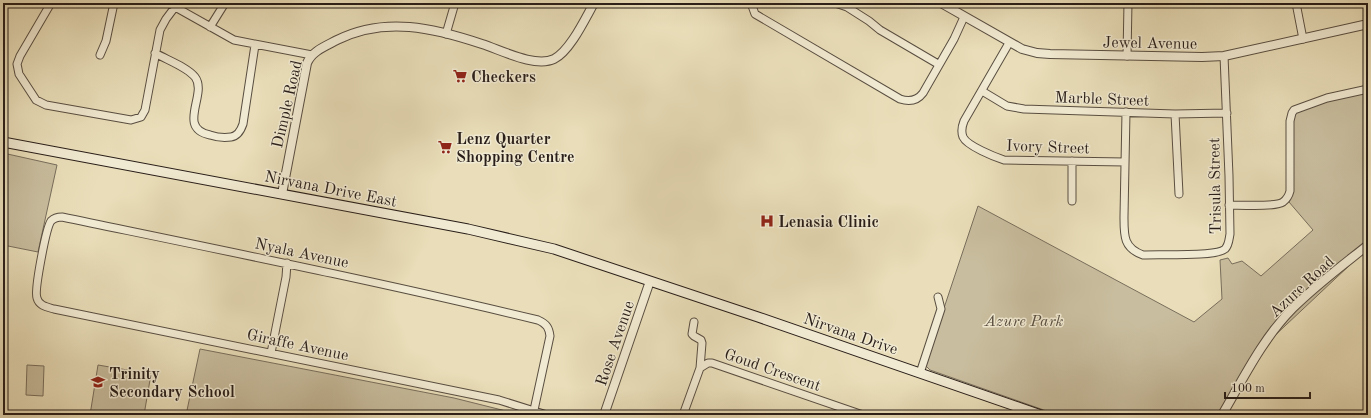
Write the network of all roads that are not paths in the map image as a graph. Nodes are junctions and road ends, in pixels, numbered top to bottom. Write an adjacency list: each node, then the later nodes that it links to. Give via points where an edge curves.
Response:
1 (51, 3): 20 (street, via 17,64 19,74 39,103 136,120 145,110)
2 (114, 3): 21 (street, via 106,41)
3 (168, 3): 12 (street)
4 (225, 3): 15 (street)
5 (455, 3): 16 (street)
6 (594, 3): 16 (street, Dimple Road, via 566,51 545,62 530,60)
7 (750, 3): 25 (street, via 755,14 900,99 911,100 920,96)
8 (835, 3): 25 (street, via 847,7)
9 (941, 3): 13 (street, Jewel Avenue)
10 (1128, 3): 23 (street)
11 (1296, 3): 17 (street)
12 (175, 7): 15 (street); 20 (street, via 162,25)
13 (964, 17): 18 (street, Jewel Avenue); 25 (street)
14 (1368, 24): 17 (street, Jewel Avenue)
15 (210, 27): 19 (street, via 234,40)
16 (446, 34): 22 (street, Dimple Road, via 407,26 371,29 346,36)
17 (1302, 39): 24 (street, Jewel Avenue)
18 (1010, 43): 23 (street, Jewel Avenue, via 1037,53); 27 (street, Ivory Street)
19 (255, 45): 20 (street, via 243,124 238,134 227,137 202,133 196,128 194,117 198,86 195,78 187,70); 22 (street)
20 (156, 53)
21 (100, 55)
22 (312, 55): 34 (street, Dimple Road, via 306,66)
23 (1127, 56): 24 (street, Jewel Avenue)
24 (1224, 56): 29 (street, Trisula Street)
25 (938, 64)
26 (1368, 89): 37 (street, via 1327,98 1294,110 1290,122 1290,191 1284,201 1276,204)
27 (982, 92): 28 (street, Marble Street, via 1007,106 1024,109); 32 (street, Ivory Street, via 964,121 962,132 966,140 1004,160)
28 (1126, 112): 30 (street, Marble Street); 33 (street, Trisula Street)
29 (1227, 113): 30 (street, Marble Street); 37 (street, Trisula Street)
30 (1175, 114): 35 (street)
31 (3, 142): 34 (main road, Nirvana Drive East)
32 (1072, 161): 33 (street, Ivory Street); 36 (street)
33 (1124, 162): 37 (street, Trisula Street, via 1125,239 1136,252 1143,255 1201,254 1226,248 1229,243)
34 (282, 194): 40 (main road, Nirvana Drive East, via 520,240)
35 (1179, 194)
36 (1072, 201)
37 (1229, 205)
38 (1368, 245): 53 (street, Azure Road, via 1284,318 1262,348)
39 (287, 263): 42 (street, Nyala Avenue, via 58,217 49,225 41,260 36,295); 44 (street); 47 (street, Nyala Avenue, via 544,322 550,336)
40 (650, 281): 46 (main road, Nirvana Drive); 49 (street, Rose Avenue)
41 (938, 297): 46 (street, via 941,309)
42 (42, 305): 44 (street, Giraffe Avenue)
43 (694, 322): 45 (street, via 692,334 702,343)
44 (271, 353): 47 (street, Giraffe Avenue)
45 (700, 368): 50 (street, Goud Crescent); 51 (street, Goud Crescent, via 712,363)
46 (920, 374): 52 (main road, Nirvana Drive)
47 (534, 410): 48 (street, Giraffe Avenue)
48 (548, 415)
49 (604, 415)
50 (684, 415)
51 (863, 415)
52 (1041, 415)
53 (1222, 415)

